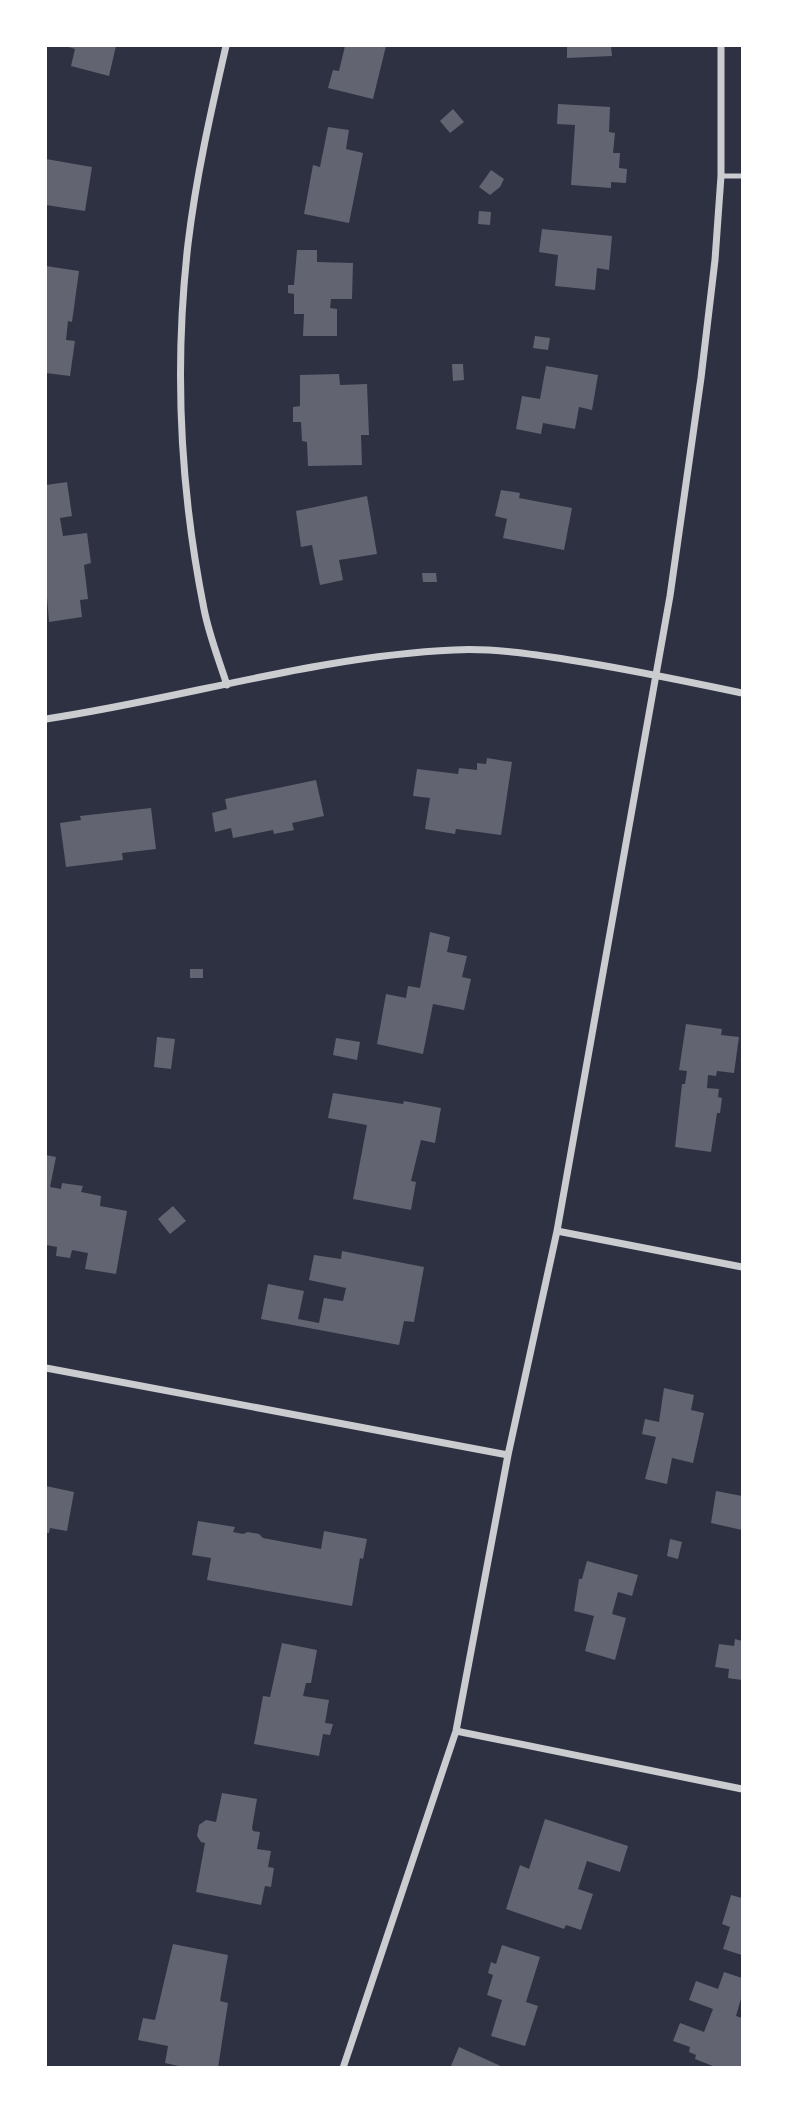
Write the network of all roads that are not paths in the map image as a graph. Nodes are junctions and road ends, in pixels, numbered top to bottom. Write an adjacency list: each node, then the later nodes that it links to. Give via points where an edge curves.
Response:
1 (226, 46): 6 (street, via 202,153 188,246 181,433 204,611)
2 (721, 46): 3 (street)
3 (721, 176): 4 (lane); 5 (street, via 701,378)
4 (743, 176)
5 (656, 674): 6 (street, via 522,653 456,650 361,659); 7 (street); 9 (street)
6 (227, 685): 8 (street)
7 (743, 692)
8 (46, 719)
9 (557, 1231): 10 (street); 12 (street)
10 (743, 1267)
11 (46, 1368): 12 (street)
12 (508, 1455): 13 (street)
13 (456, 1731): 14 (street); 15 (street)
14 (743, 1789)
15 (343, 2067)

